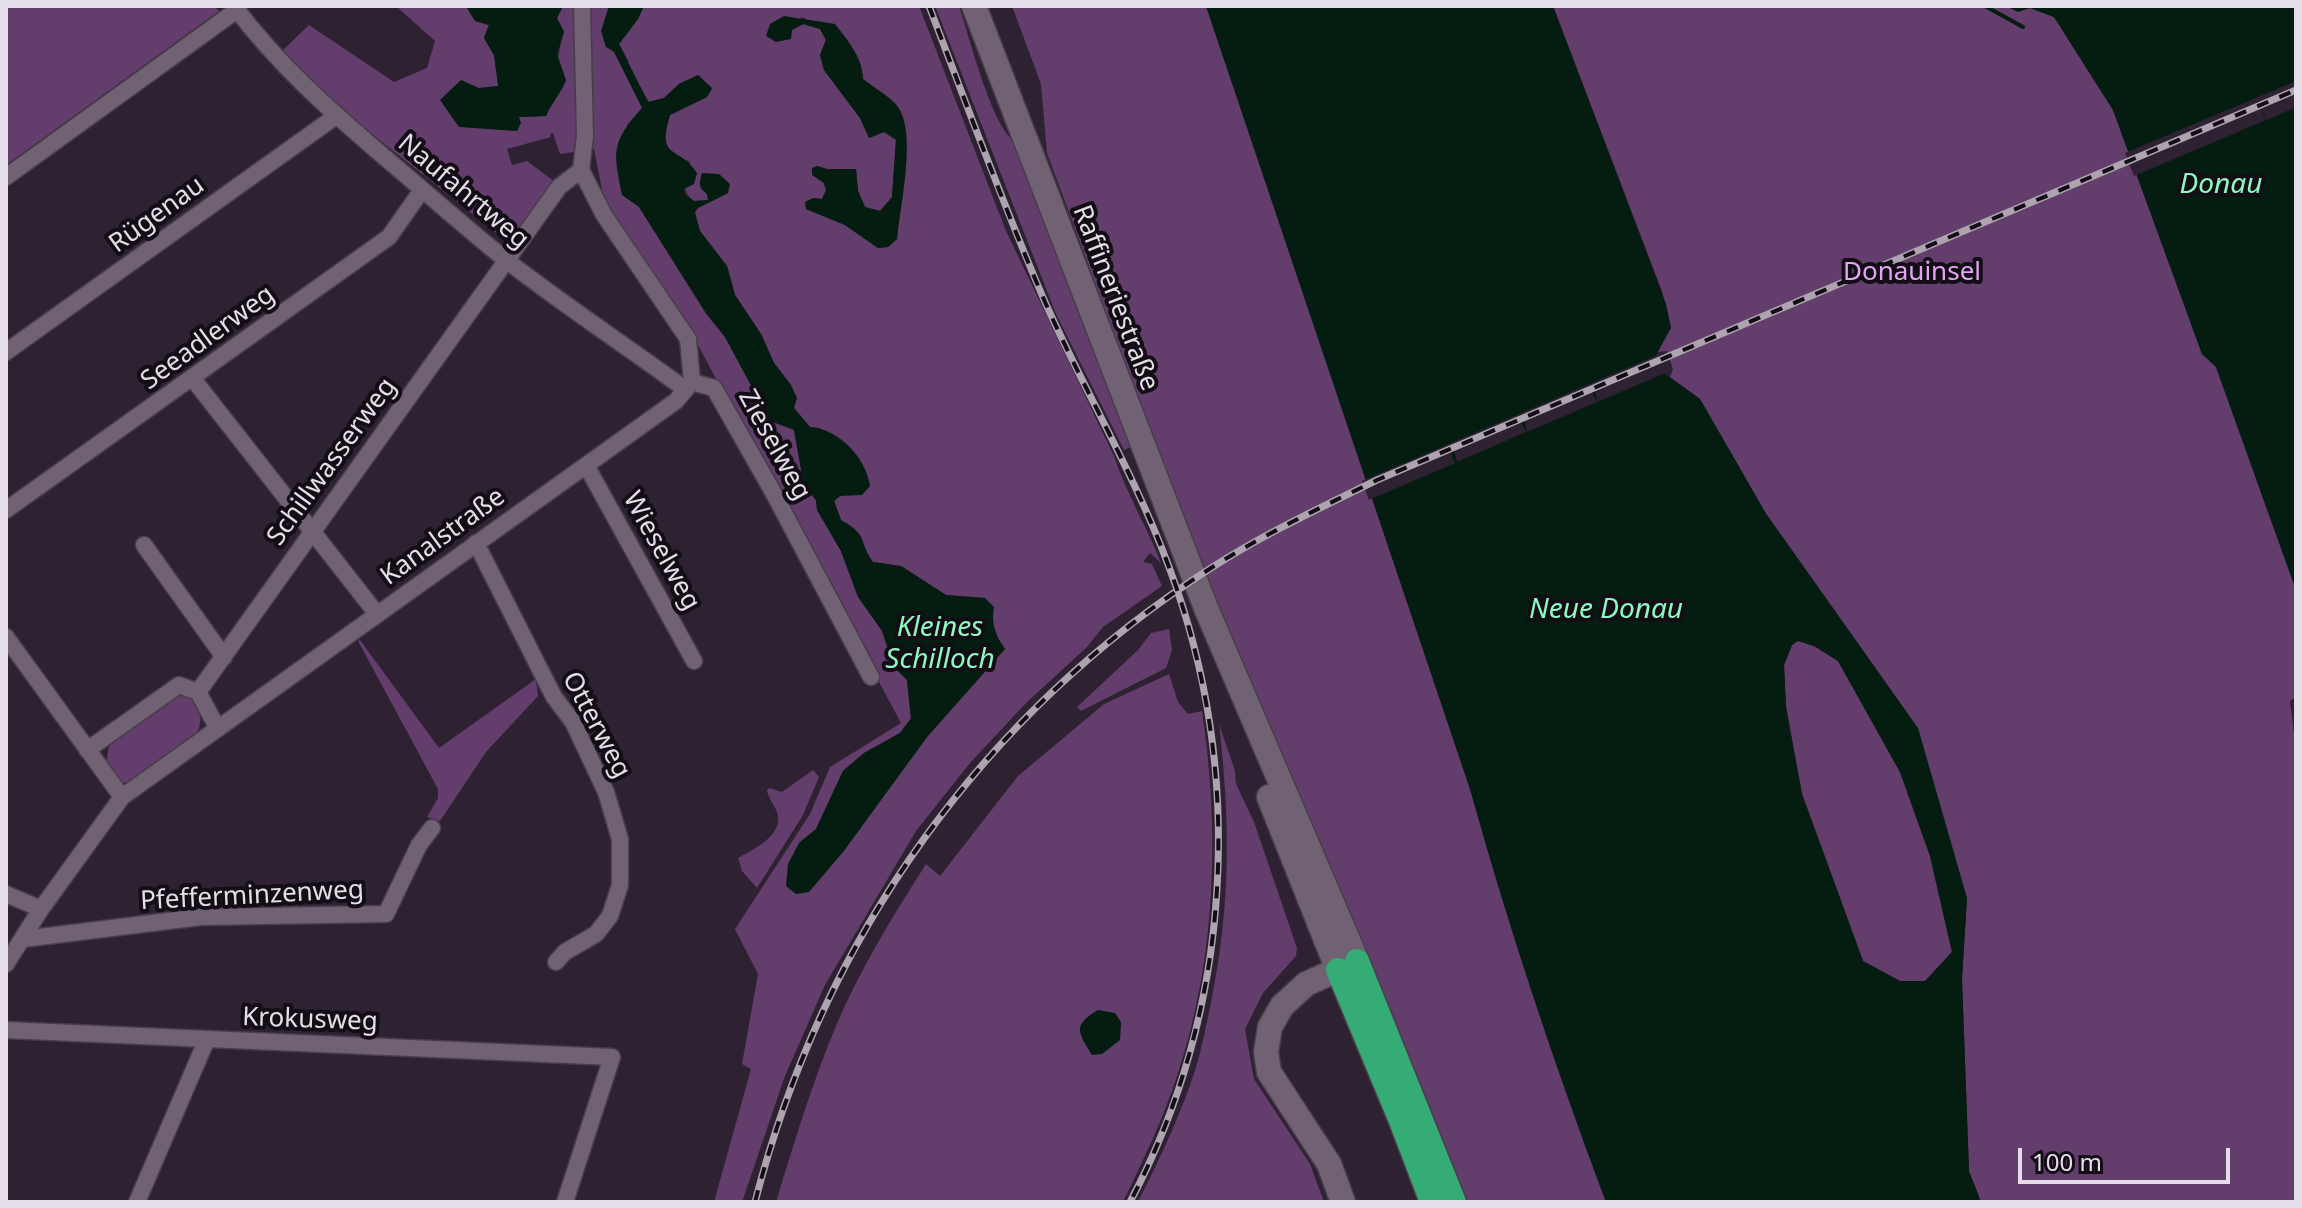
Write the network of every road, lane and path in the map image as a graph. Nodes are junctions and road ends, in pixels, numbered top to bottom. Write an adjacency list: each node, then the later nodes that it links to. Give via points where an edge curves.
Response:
1 (582, 6): 5 (street)
2 (974, 6): 32 (main road, Raffineriestraße, via 1206,608 1224,675 1276,817)
3 (236, 8): 4 (street, Naufahrtweg, via 284,66); 6 (street)
4 (336, 116): 7 (street, Naufahrtweg); 9 (street, Rügenau)
5 (581, 170): 8 (street, Schillwasserweg, via 559,187); 11 (street, via 604,215 688,339)
6 (6, 177)
7 (422, 190): 8 (street, Naufahrtweg); 10 (street, Seeadlerweg, via 389,237)
8 (507, 260): 11 (street, Naufahrtweg); 14 (street, Schillwasserweg)
9 (6, 352)
10 (193, 379): 13 (street, Seeadlerweg); 14 (street)
11 (688, 385): 12 (street, Kanalstraße, via 676,401); 21 (street, Zieselweg, via 714,388)
12 (586, 465): 15 (street, Kanalstraße); 20 (street, Wieselweg)
13 (6, 510)
14 (312, 530): 17 (street); 19 (street, Schillwasserweg)
15 (476, 543): 17 (street, Kanalstraße); 30 (street, Otterweg, via 554,697 573,722 606,792 620,839 620,885 610,916 596,934)
16 (144, 545): 19 (street)
17 (377, 614): 23 (street, Kanalstraße)
18 (6, 637): 24 (street)
19 (224, 657): 22 (street, Schillwasserweg)
20 (694, 661)
21 (871, 677)
22 (198, 692): 23 (street); 24 (street, via 179,685)
23 (218, 729): 25 (street, Kanalstraße)
24 (87, 750): 25 (street)
25 (122, 797): 28 (street)
26 (432, 828): 29 (street, Pfefferminzenweg, via 386,914 201,917)
27 (6, 894): 28 (street)
28 (41, 909): 29 (street)
29 (23, 939): 31 (street)
30 (556, 962)
31 (6, 964)
32 (1347, 965): 37 (main road, via 1306,984 1282,1006 1270,1027 1266,1052 1269,1072 1329,1164); 38 (highway); 39 (highway)
33 (6, 1030): 34 (street, Krokusweg)
34 (207, 1039): 35 (street); 36 (street, Krokusweg, via 612,1057)
35 (137, 1202)
36 (565, 1202)
37 (1343, 1202)
38 (1432, 1202)
39 (1454, 1202)

